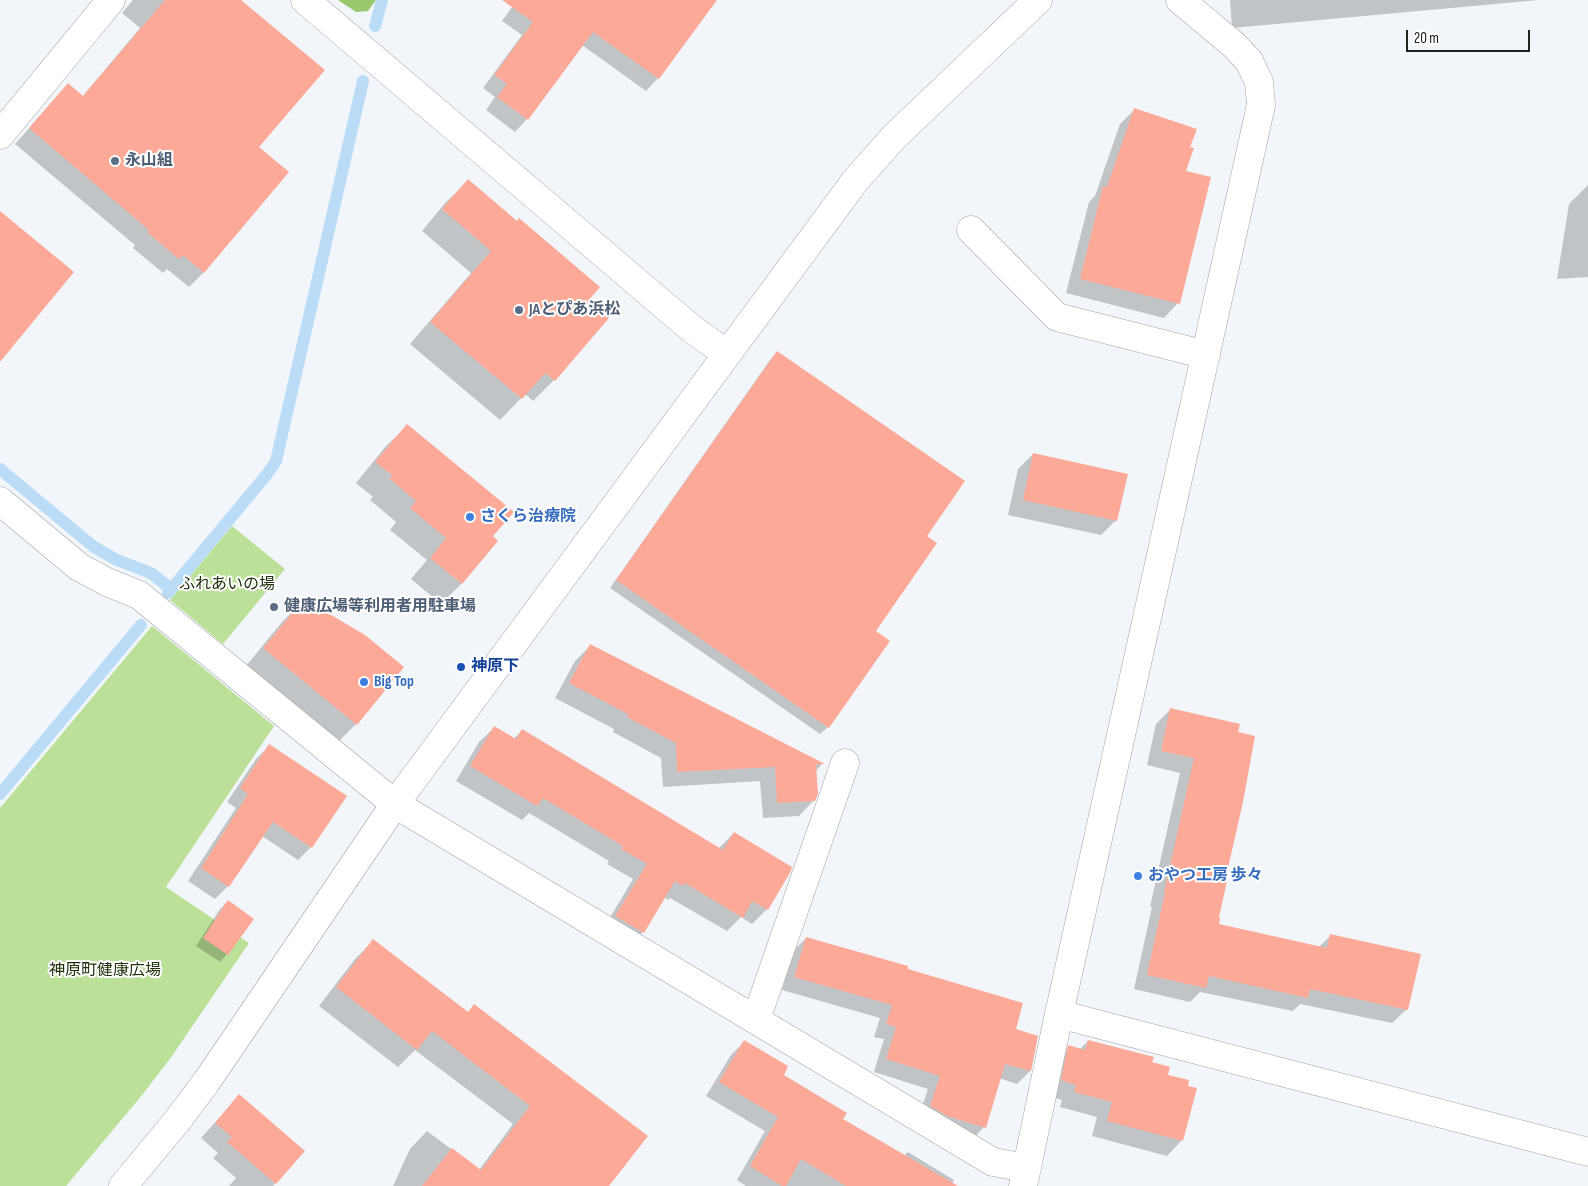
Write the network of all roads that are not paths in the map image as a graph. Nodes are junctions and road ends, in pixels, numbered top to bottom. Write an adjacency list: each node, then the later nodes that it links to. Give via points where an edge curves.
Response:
1 (111, 0): 5 (street)
2 (305, 0): 7 (street, via 692,329)
3 (1038, 0): 7 (street, via 894,137 820,228)
4 (1180, 0): 8 (street, via 1249,61 1259,82 1261,104)
5 (0, 136)
6 (971, 230): 8 (street, via 1057,317)
7 (727, 354): 11 (street)
8 (1206, 355): 12 (street)
9 (0, 501): 11 (street, via 79,567 139,595)
10 (845, 763): 13 (street)
11 (395, 804): 13 (street); 16 (street, via 207,1081)
12 (1059, 1014): 14 (street); 15 (street)
13 (754, 1018): 15 (street, via 993,1162)
14 (1588, 1152)
15 (1025, 1177)
16 (123, 1186)

